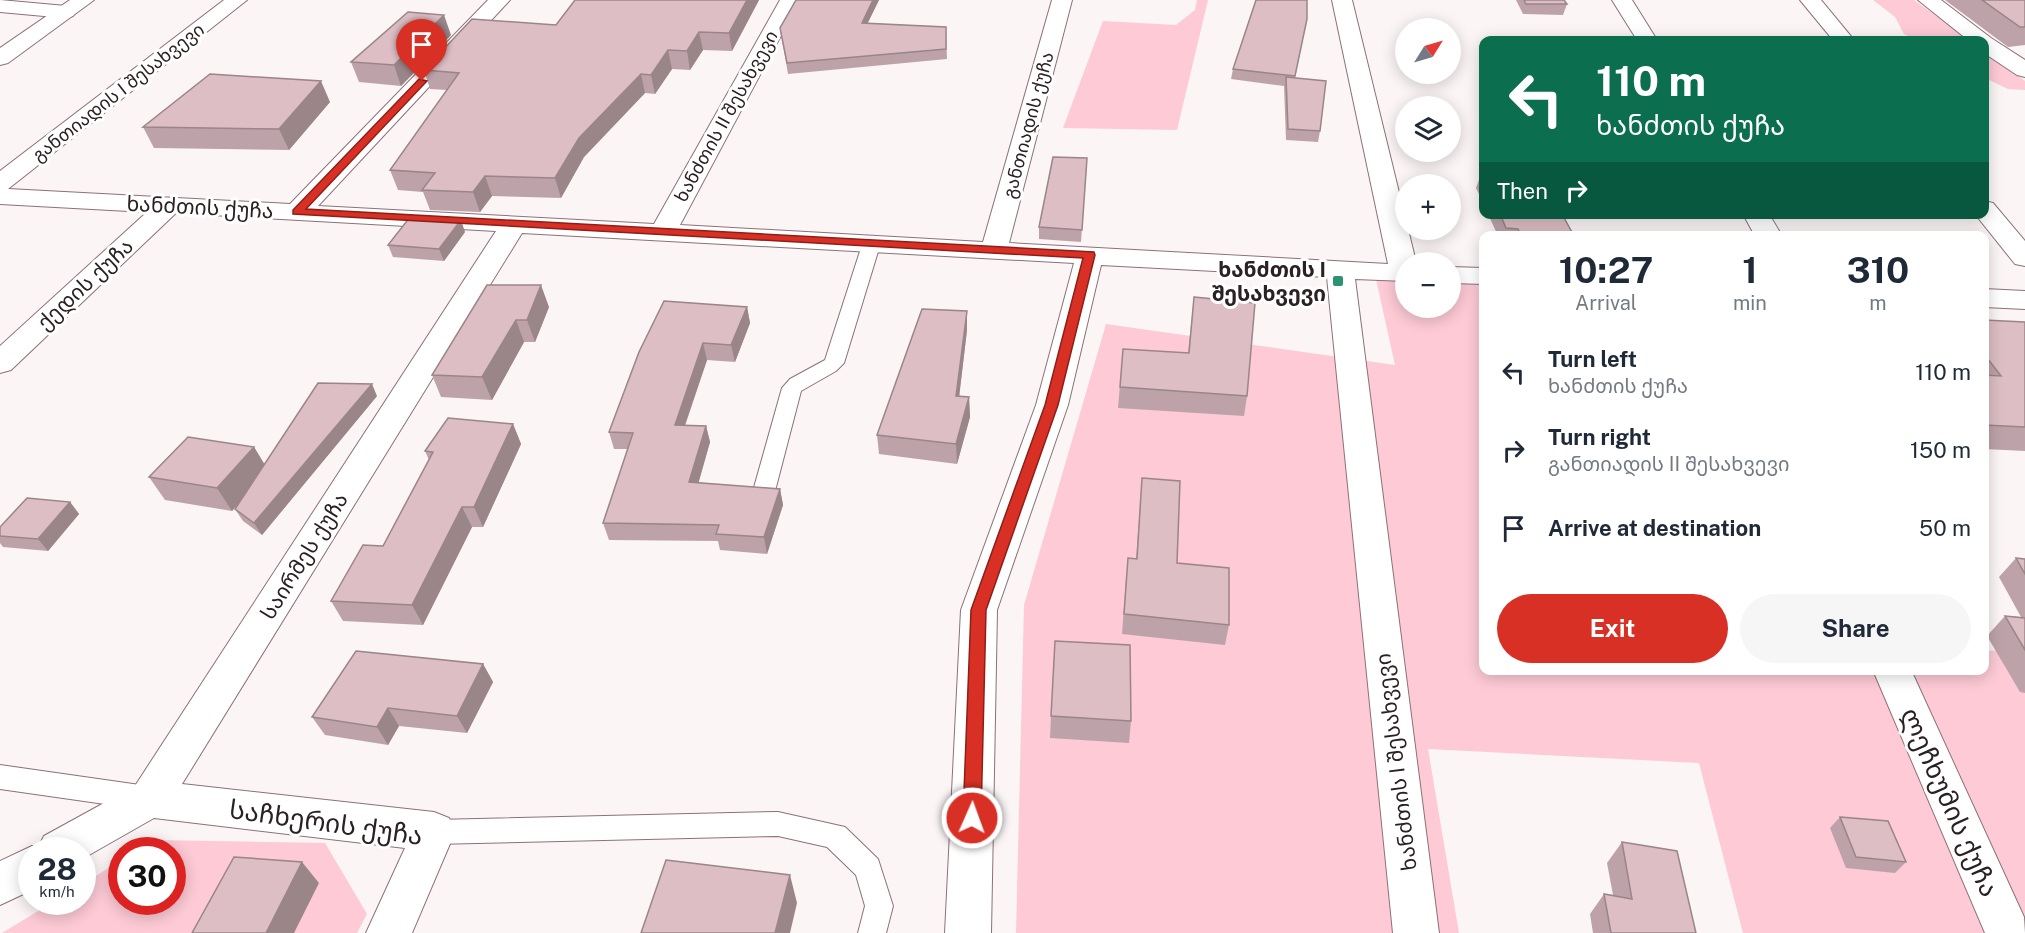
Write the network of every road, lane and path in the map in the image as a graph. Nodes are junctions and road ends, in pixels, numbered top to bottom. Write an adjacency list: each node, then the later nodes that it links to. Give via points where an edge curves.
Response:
1 (84, 0): 11 (street)
2 (237, 0): 18 (street, განთიადის I შესახვევი)
3 (500, 0): 21 (street)
4 (790, 0): 24 (street, ხანძთის II შესახვევი)
5 (1062, 0): 26 (street, განთიადის ქუჩა)
6 (1342, 0): 27 (street)
7 (1622, 0): 12 (street)
8 (1810, 0): 13 (street)
9 (1928, 0): 14 (street)
10 (0, 6): 11 (street)
11 (66, 12): 16 (street)
12 (1644, 36)
13 (1841, 36)
14 (1976, 36)
15 (1989, 46): 17 (street)
16 (0, 58)
17 (2025, 70)
18 (0, 183)
19 (0, 196): 20 (street, ხანძთის ქუჩა)
20 (170, 205): 21 (street, ხანძთის ქუჩა); 36 (street, ქედის ქუჩა)
21 (297, 212): 23 (street, ხანძთის ქუჩა)
22 (1989, 215): 29 (street)
23 (514, 224): 24 (street, ხანძთის ქუჩა); 40 (street, საირმეს ქუჩა)
24 (663, 232): 25 (street, ხანძთის ქუჩა)
25 (871, 245): 26 (street, ხანძთის ქუჩა); 37 (lane, via 834,363 792,388)
26 (994, 250): 28 (street, ხანძთის ქუჩა)
27 (1400, 252)
28 (1090, 255): 30 (street, ხანძთის ქუჩა); 47 (street, via 1052,405 979,610)
29 (2025, 258)
30 (1340, 269): 31 (street, ხანძთის ქუჩა); 48 (street, ხანძთის I შესახვევი)
31 (1395, 272)
32 (1461, 275): 33 (street)
33 (1479, 276)
34 (1989, 297): 35 (street)
35 (2025, 300)
36 (0, 363)
37 (764, 491)
38 (1894, 675): 49 (street, ლეჩხუმის ქუჩა)
39 (0, 777): 40 (lane)
40 (150, 799): 41 (street, საჩხერის ქუჩა); 42 (street, საირმეს ქუჩა)
41 (434, 832): 45 (street, საჩხერის ქუჩა); 46 (lane, via 778,824 835,836 868,868 879,906)
42 (82, 837)
43 (18, 874): 44 (street)
44 (0, 884)
45 (389, 933)
46 (872, 933)
47 (968, 933)
48 (1416, 933)
49 (2008, 933)

